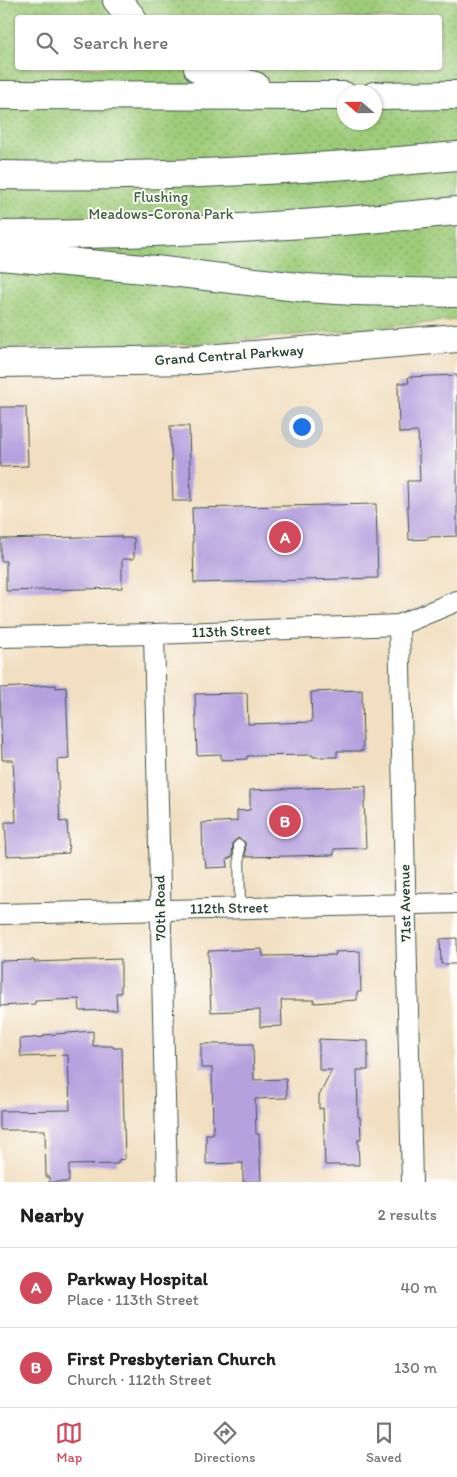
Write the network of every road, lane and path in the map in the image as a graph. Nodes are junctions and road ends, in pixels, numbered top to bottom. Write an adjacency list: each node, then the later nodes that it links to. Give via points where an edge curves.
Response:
1 (117, 0): 2 (main road)
2 (130, 15)
3 (204, 70): 6 (main road)
4 (0, 95): 6 (main road)
5 (457, 95): 8 (main road)
6 (298, 96): 7 (main road)
7 (337, 96)
8 (382, 96)
9 (457, 156): 10 (main road, via 240,172)
10 (0, 175)
11 (457, 211): 12 (main road, via 236,229)
12 (0, 235)
13 (0, 256): 14 (main road, via 306,288)
14 (457, 292)
15 (457, 338): 16 (main road, Grand Central Parkway, via 195,360)
16 (0, 363)
17 (457, 601): 18 (street, 113th Street)
18 (399, 625): 19 (street, 113th Street); 23 (street, 71st Avenue)
19 (154, 634): 20 (street, 113th Street); 25 (street, 70th Road)
20 (0, 637)
21 (240, 845): 24 (lane)
22 (457, 903): 23 (street, 112th Street)
23 (406, 904): 24 (street, 112th Street); 28 (street, 71st Avenue)
24 (240, 908): 25 (street, 112th Street)
25 (160, 910): 26 (street, 112th Street); 27 (street, 70th Road)
26 (0, 914)
27 (167, 1182)
28 (412, 1182)

